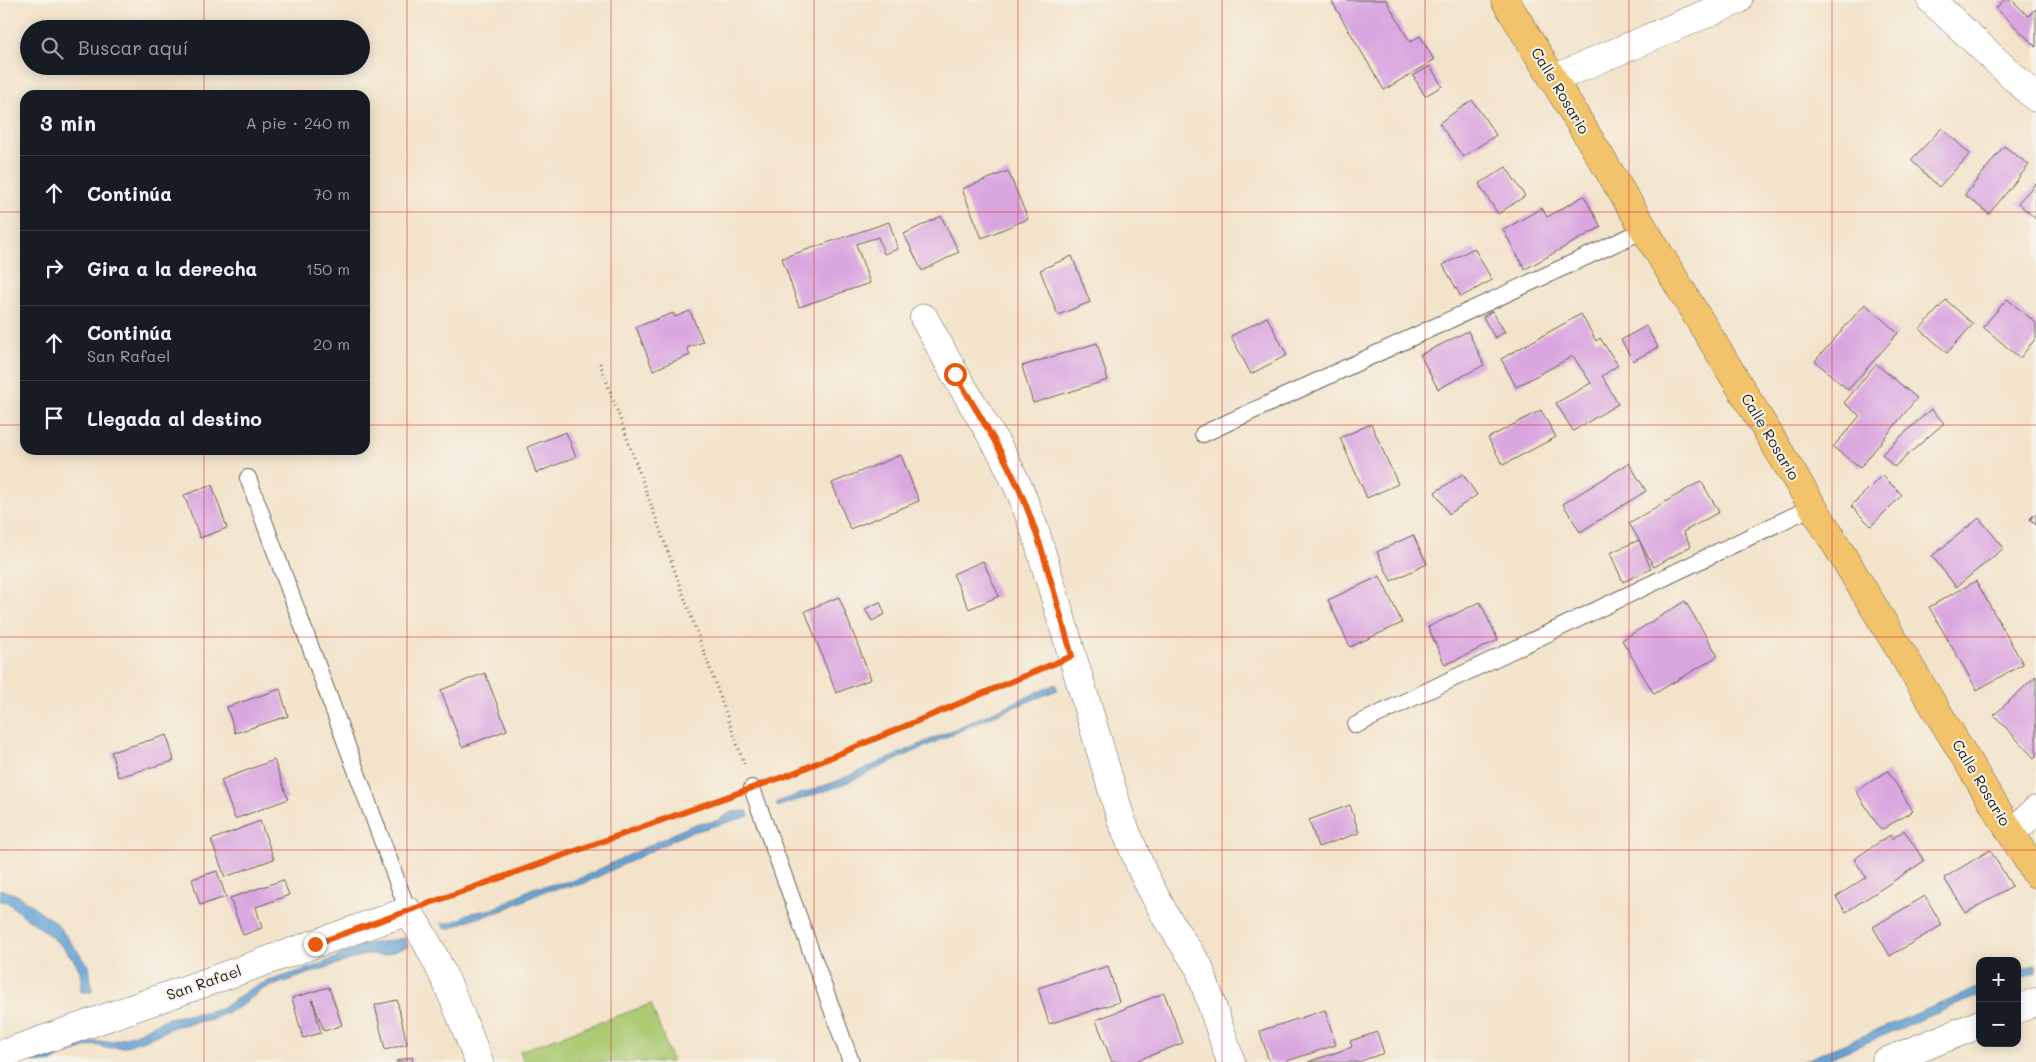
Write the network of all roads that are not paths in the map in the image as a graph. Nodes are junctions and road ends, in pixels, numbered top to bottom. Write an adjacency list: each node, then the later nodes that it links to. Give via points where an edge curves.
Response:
1 (1505, 0): 4 (main road, Calle Rosario)
2 (1738, 0): 4 (street)
3 (1931, 0): 5 (street)
4 (1553, 79): 6 (main road, Calle Rosario)
5 (2036, 98)
6 (1644, 230): 8 (lane); 10 (main road, Calle Rosario)
7 (924, 318): 23 (street, via 1004,457 1021,493 1121,819 1166,918 1199,967)
8 (1203, 434)
9 (248, 478): 16 (lane)
10 (1812, 507): 11 (lane); 14 (main road, Calle Rosario)
11 (1356, 724)
12 (752, 788): 22 (lane)
13 (2036, 810): 14 (street)
14 (2012, 833): 15 (main road, Calle Rosario)
15 (2036, 874)
16 (408, 911): 20 (street, San Rafael); 21 (street, via 429,943 451,988)
17 (2036, 1002): 18 (street)
18 (2021, 1008)
19 (1976, 1026): 24 (street)
20 (0, 1054)
21 (479, 1062)
22 (851, 1062)
23 (1230, 1062)
24 (1885, 1062)

